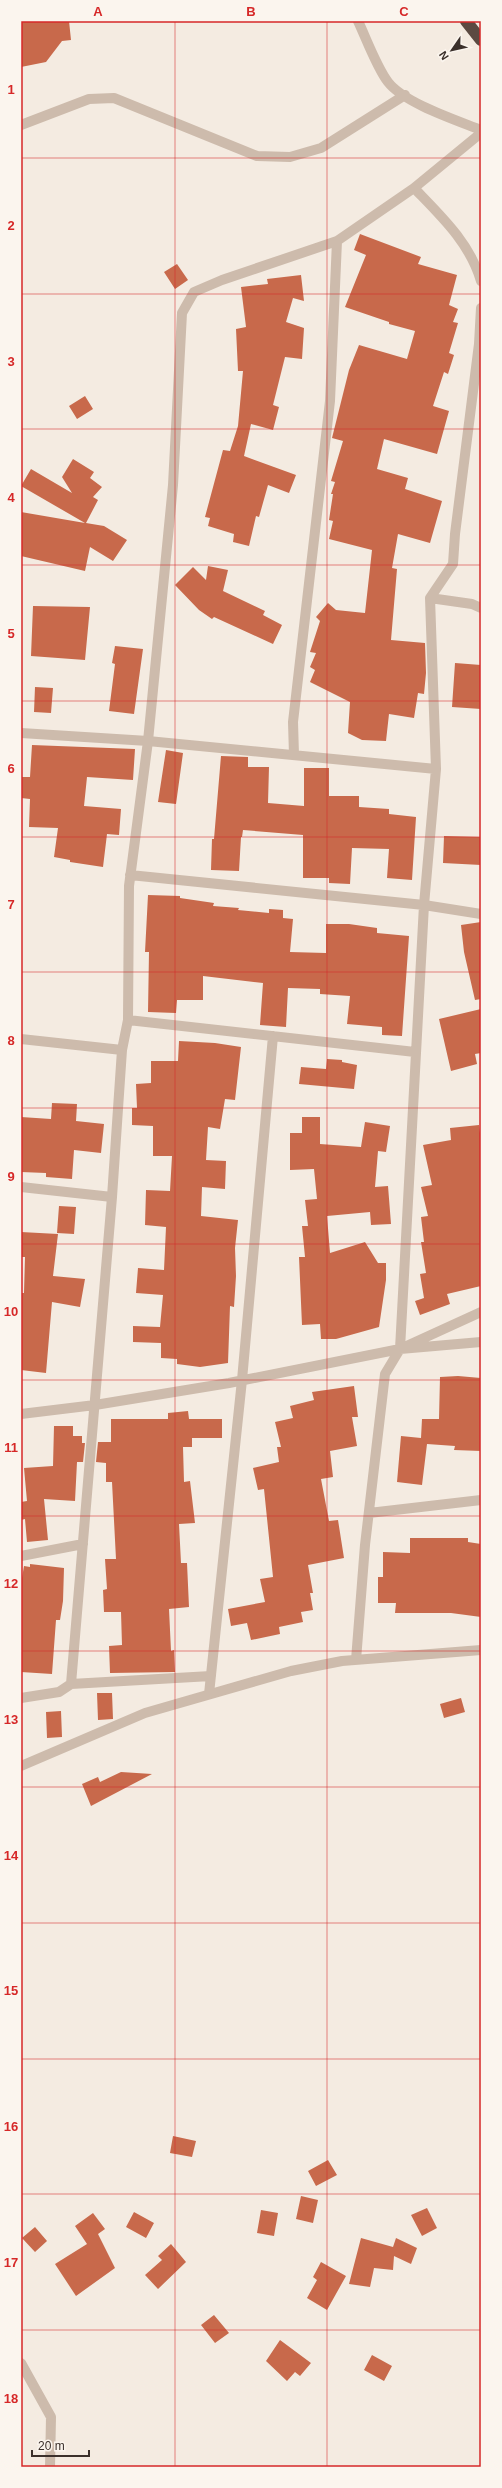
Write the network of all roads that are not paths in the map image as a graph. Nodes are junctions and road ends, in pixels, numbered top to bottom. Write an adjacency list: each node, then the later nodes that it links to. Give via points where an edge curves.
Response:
1 (358, 21): 4 (street, via 388,82)
2 (466, 21): 3 (highway)
3 (481, 40)
4 (405, 95): 5 (street, via 321,148 290,157 257,156 114,98 89,99); 6 (street, via 435,112)
5 (21, 125)
6 (481, 130)
7 (481, 133): 8 (street)
8 (414, 188): 9 (street); 10 (street, via 456,232 476,264)
9 (337, 241): 15 (street, via 194,292 182,314 173,486); 16 (street, via 330,401 293,722)
10 (481, 281)
11 (481, 308): 12 (street, via 479,344 455,534 454,564)
12 (430, 598): 13 (street, via 472,604); 17 (street)
13 (481, 608)
14 (21, 733): 15 (street)
15 (148, 741): 16 (street); 18 (street)
16 (294, 755): 17 (street)
17 (436, 769): 19 (street)
18 (130, 875): 19 (street); 21 (street)
19 (424, 904): 20 (street); 25 (street)
20 (481, 914)
21 (128, 1020): 22 (street); 24 (street)
22 (273, 1036): 25 (street); 31 (street)
23 (21, 1039): 24 (street)
24 (122, 1050): 27 (street)
25 (415, 1052): 30 (street)
26 (21, 1187): 27 (street)
27 (112, 1197): 32 (street)
28 (481, 1312): 30 (street)
29 (481, 1342): 30 (street)
30 (400, 1350): 31 (street); 35 (street, via 385,1374)
31 (242, 1380): 32 (street); 40 (street)
32 (95, 1405): 33 (street); 36 (street)
33 (21, 1414)
34 (481, 1500): 35 (street)
35 (369, 1513): 39 (street)
36 (83, 1544): 37 (street); 41 (street)
37 (21, 1556)
38 (481, 1650): 39 (street)
39 (356, 1660): 42 (street, via 291,1671)
40 (211, 1676): 41 (street); 42 (street)
41 (71, 1684): 43 (street, via 59,1692)
42 (209, 1694): 44 (street, via 145,1713)
43 (21, 1698)
44 (21, 1766)
45 (21, 2363): 46 (street, via 51,2417)
46 (50, 2467)

